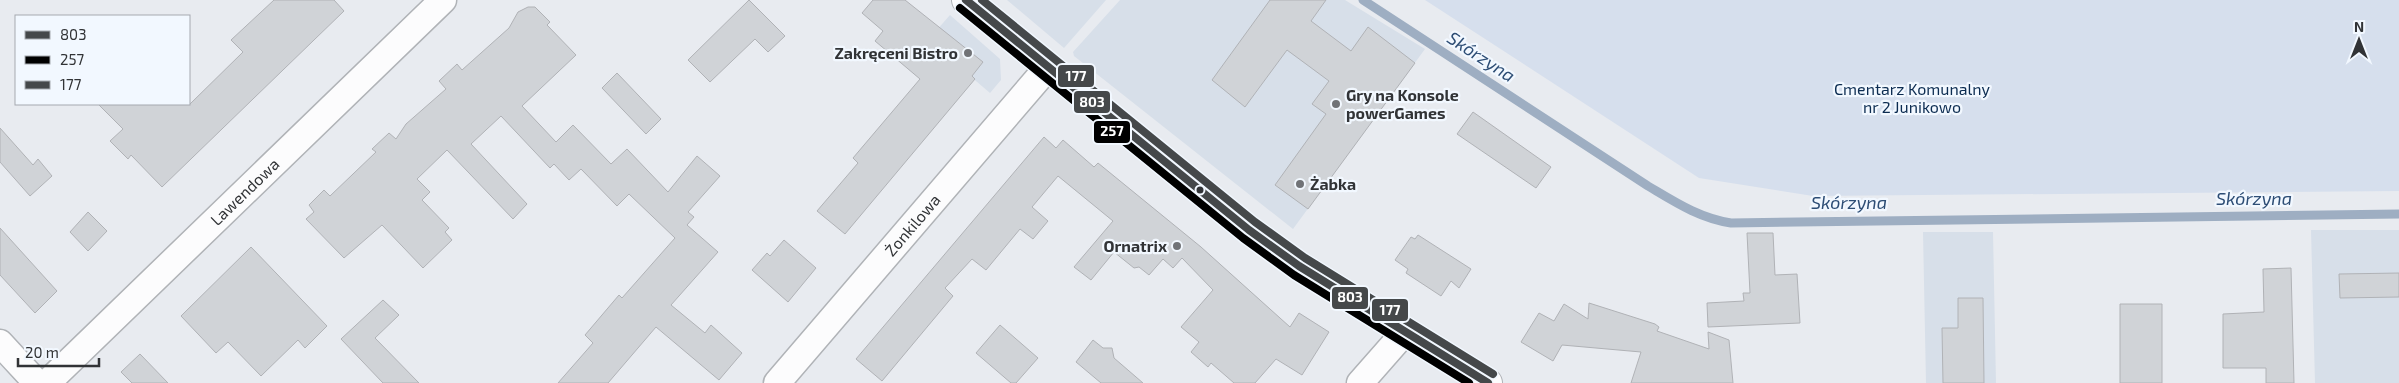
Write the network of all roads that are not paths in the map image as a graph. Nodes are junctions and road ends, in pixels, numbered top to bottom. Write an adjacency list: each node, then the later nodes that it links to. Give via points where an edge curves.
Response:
1 (443, 0): 7 (street, Lawendowa)
2 (966, 0): 3 (street)
3 (1048, 67): 4 (street, via 1249,230); 8 (street, Żonkilowa)
4 (1404, 333): 9 (street); 10 (street)
5 (0, 343): 6 (street)
6 (36, 383)
7 (47, 383)
8 (777, 383)
9 (1360, 383)
10 (1488, 383)

